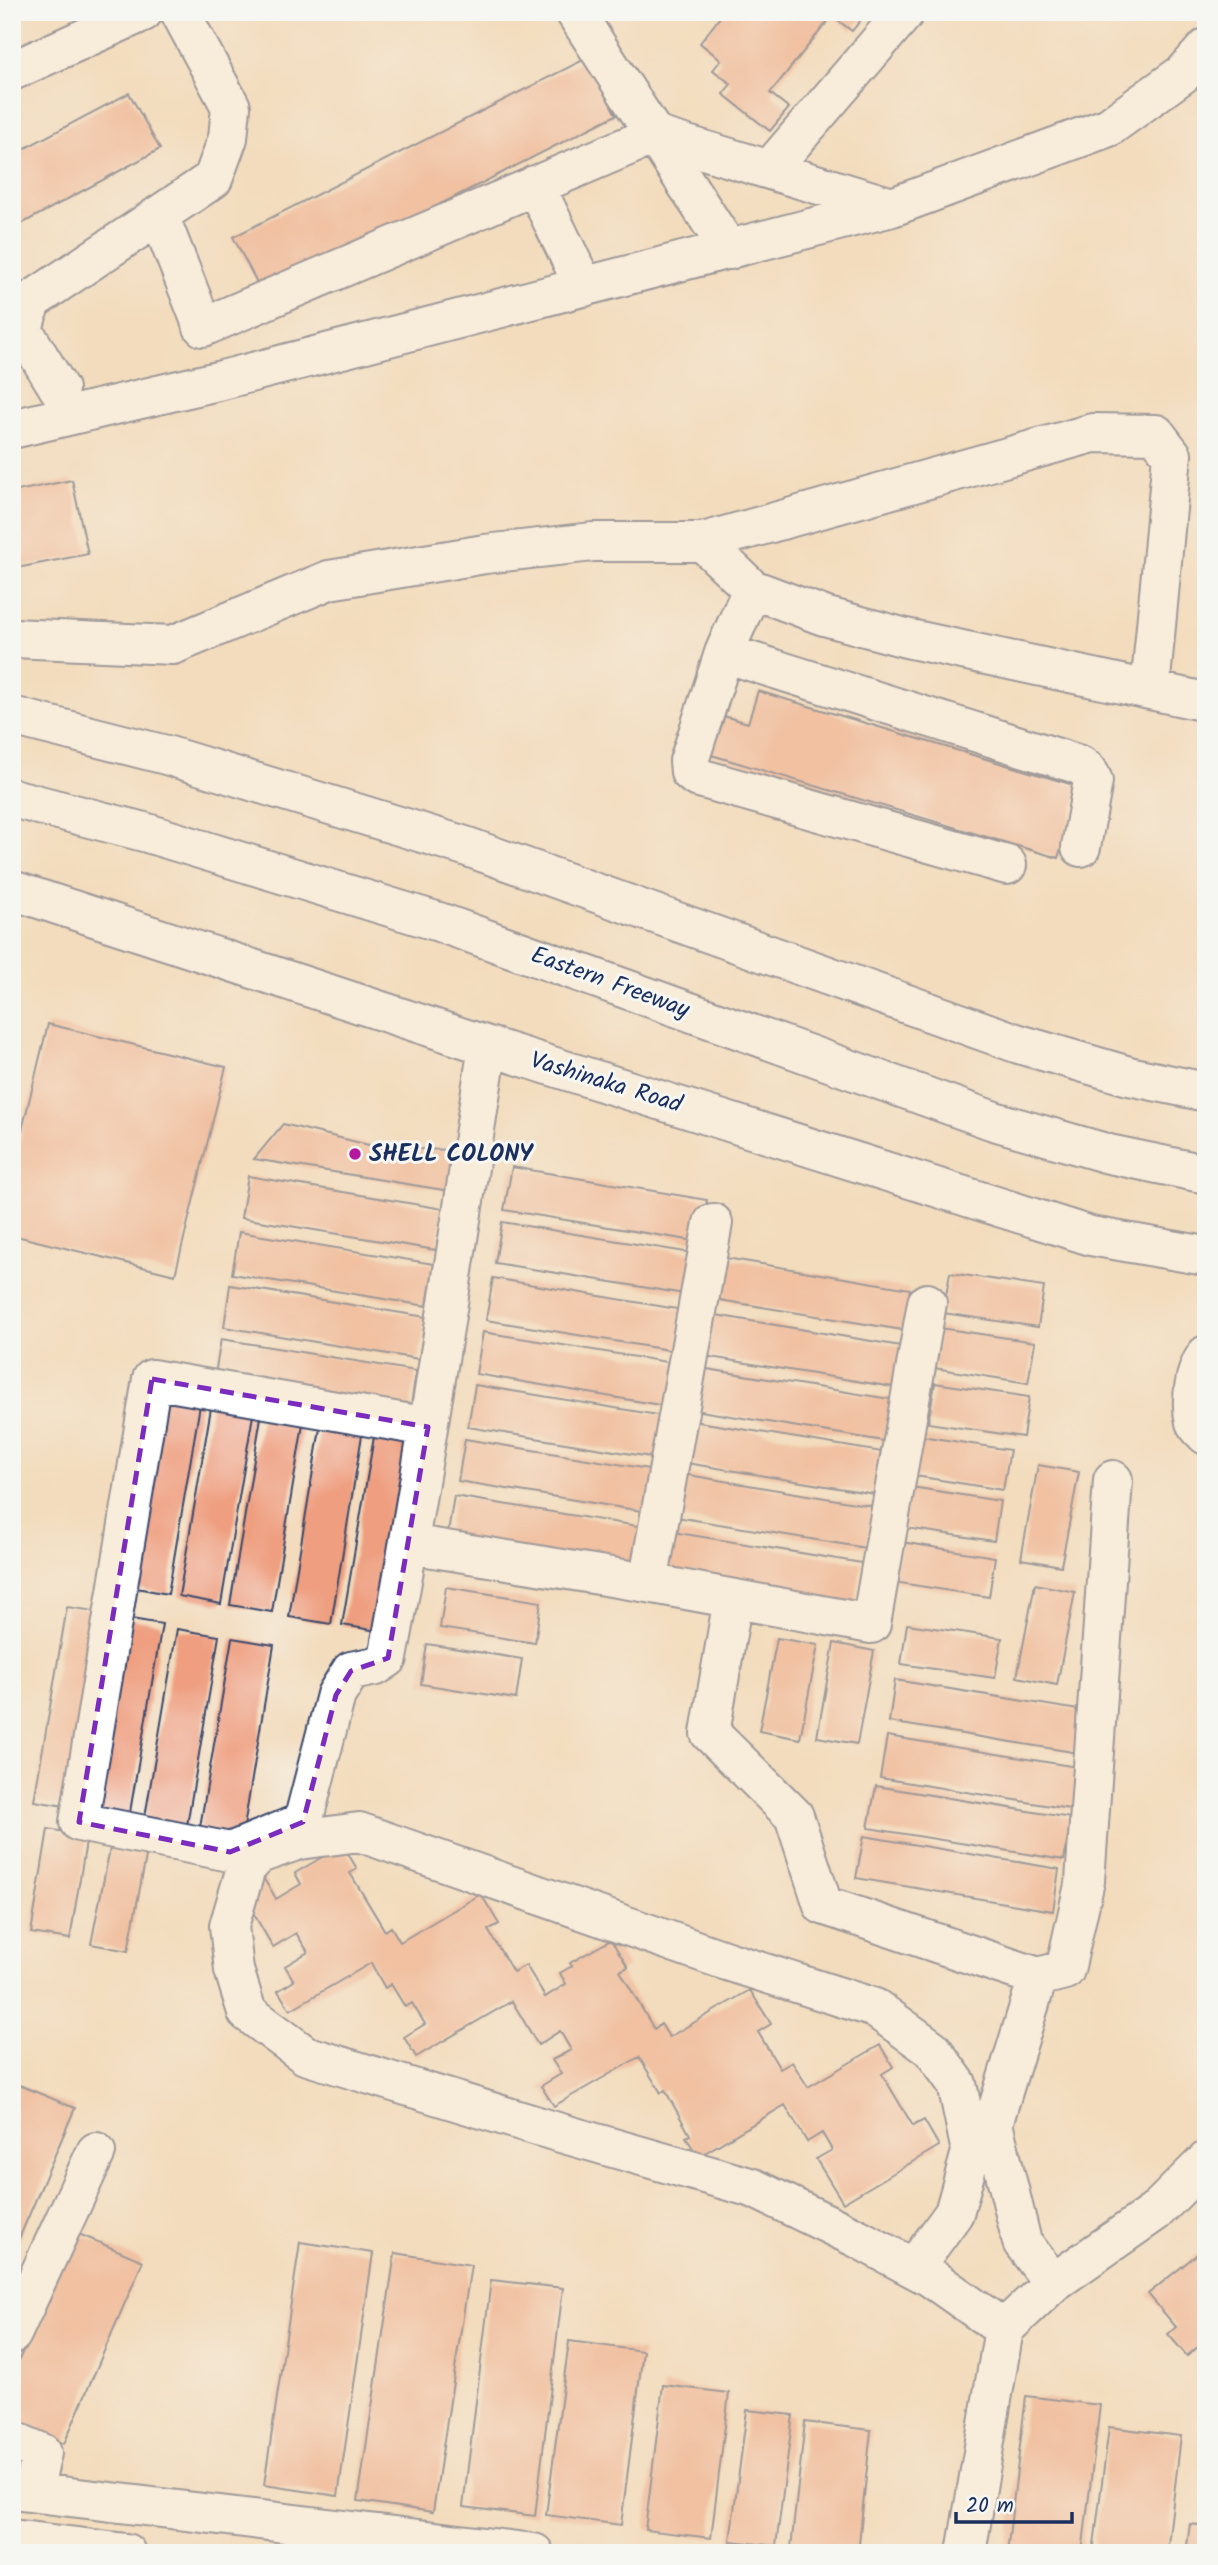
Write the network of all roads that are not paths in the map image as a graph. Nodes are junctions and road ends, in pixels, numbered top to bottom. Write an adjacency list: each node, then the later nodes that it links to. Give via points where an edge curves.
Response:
1 (143, 12): 6 (main road)
2 (180, 12): 11 (main road, via 231,107 228,138 213,179)
3 (575, 12): 7 (main road)
4 (905, 12): 8 (main road)
5 (1206, 48): 10 (main road, via 1184,73 1109,127)
6 (12, 71)
7 (654, 135): 8 (main road); 9 (main road); 12 (main road)
8 (770, 169): 10 (main road)
9 (535, 185): 13 (main road); 14 (main road)
10 (892, 207): 12 (main road)
11 (159, 215): 14 (main road); 16 (main road, via 32,301 23,330)
12 (729, 250): 13 (main road)
13 (584, 287): 15 (main road)
14 (203, 327): 15 (main road)
15 (222, 380): 17 (main road)
16 (58, 389)
17 (12, 429)
18 (703, 542): 19 (main road); 20 (main road, via 593,542 328,580 173,645); 22 (main road, via 1093,433 1156,434 1172,455)
19 (752, 589): 21 (main road); 22 (main road, via 824,616 906,638)
20 (12, 638)
21 (724, 653): 26 (main road, via 1080,765 1093,780); 27 (main road, via 689,761 690,772)
22 (1150, 690): 23 (main road)
23 (1206, 702)
24 (12, 716): 30 (main road, via 166,755 465,846 1019,1044 1129,1076)
25 (12, 798): 31 (main road, Eastern Freeway, via 144,832 439,922 994,1121 1109,1154)
26 (1081, 848)
27 (1007, 865)
28 (12, 890): 29 (main road, Vashinaka Road)
29 (488, 1046): 33 (main road, Vashinaka Road, via 1091,1236); 36 (main road)
30 (1206, 1092)
31 (1206, 1174)
32 (713, 1223): 40 (main road)
33 (1206, 1256)
34 (927, 1303): 41 (main road, via 871,1624)
35 (1206, 1355): 37 (main road, via 1199,1365 1193,1398 1196,1424)
36 (428, 1427): 39 (main road); 39 (main road, via 152,1379 79,1822 230,1852 303,1822 336,1695 351,1671 376,1666 388,1658)
37 (1206, 1435)
38 (1113, 1480): 42 (main road, via 1085,1881 1065,1970)
39 (409, 1544): 40 (main road)
40 (648, 1583): 41 (main road)
41 (733, 1599): 42 (main road, via 710,1733 794,1816 823,1905)
42 (1038, 1977): 46 (main road, via 993,2123 1021,2242)
43 (96, 2152): 48 (main road)
44 (1206, 2161): 46 (main road, via 1155,2212)
45 (914, 2269): 45 (main road, via 954,2213 971,2152 957,2084 932,2049 875,2008 359,1832 299,1840 259,1854 246,1868 229,1926 234,1969 247,2011 305,2055 753,2188); 47 (main road)
46 (1053, 2283): 47 (main road)
47 (1004, 2329): 54 (main road)
48 (12, 2334)
49 (12, 2440): 50 (main road, via 42,2453)
50 (22, 2491): 53 (main road)
51 (12, 2539): 52 (main road)
52 (126, 2553)
53 (534, 2553)
54 (966, 2553)

